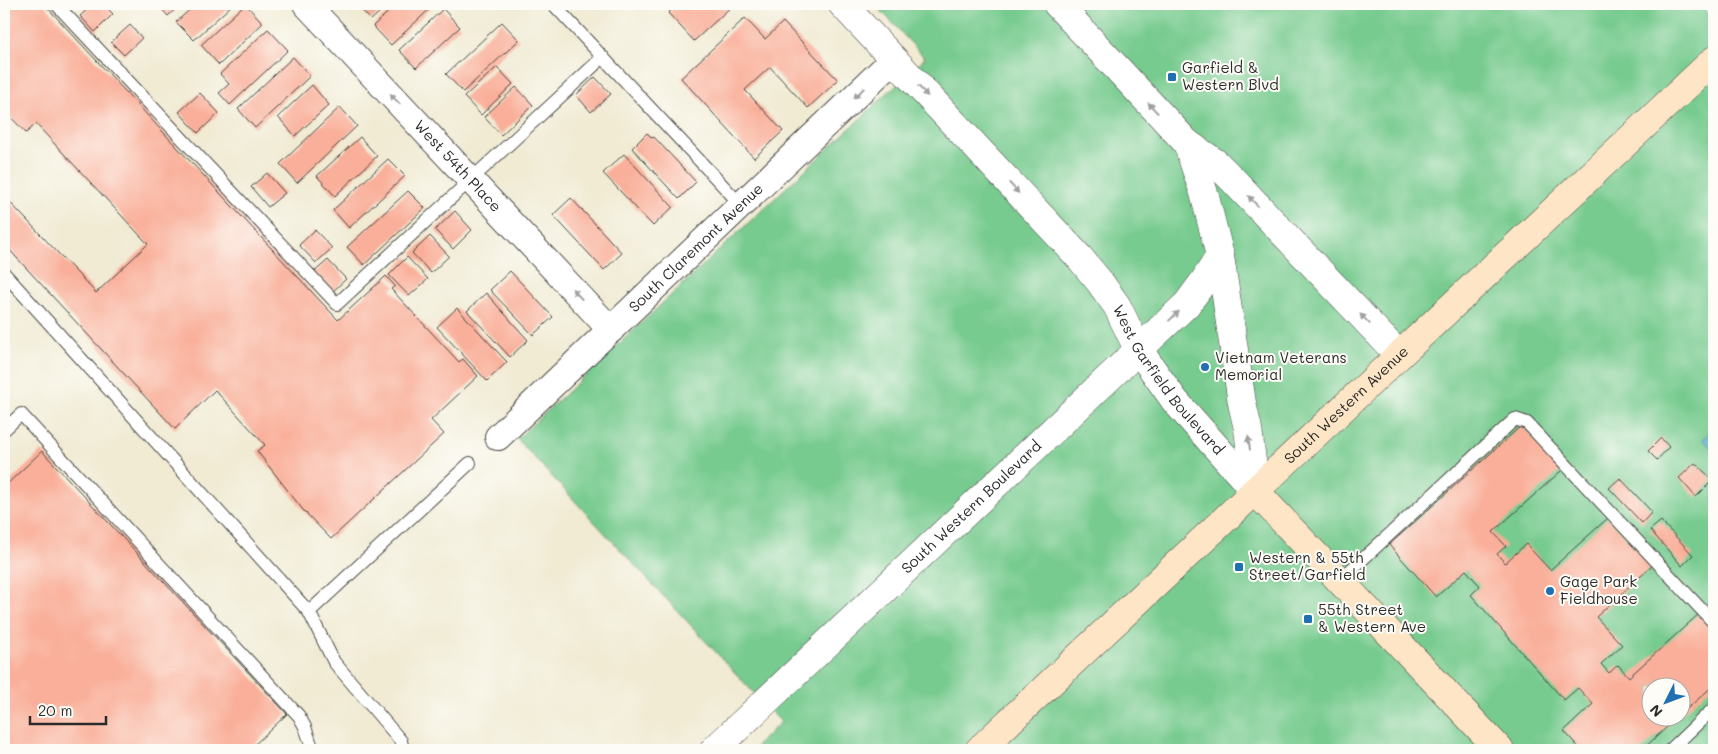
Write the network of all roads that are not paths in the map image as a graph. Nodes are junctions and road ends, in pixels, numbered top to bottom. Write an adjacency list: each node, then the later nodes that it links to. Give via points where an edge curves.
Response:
1 (56, 4): 10 (lane, via 337,304)
2 (306, 4): 10 (street, West 54th Place, one-way to 2)
3 (553, 4): 6 (lane)
4 (842, 4): 7 (street, West Garfield Boulevard)
5 (1057, 4): 9 (street, West Garfield Boulevard, one-way to 5)
6 (603, 57): 10 (lane); 11 (lane)
7 (894, 59): 11 (street, South Claremont Avenue, one-way to 11); 15 (street, West Garfield Boulevard, one-way to 15, via 1099,281)
8 (1714, 60): 16 (main road, South Western Avenue)
9 (1187, 143): 12 (street, West Garfield Boulevard); 16 (street, West Garfield Boulevard, one-way to 9, via 1234,181 1216,163)
10 (471, 180): 14 (street, West 54th Place, one-way to 10)
11 (741, 205): 14 (street, South Claremont Avenue)
12 (1220, 256): 15 (street, South Western Boulevard, one-way to 12, via 1187,304); 20 (street, West Garfield Boulevard, one-way to 12)
13 (4, 273): 22 (lane)
14 (611, 330): 18 (street, South Claremont Avenue)
15 (1138, 349): 20 (street, West Garfield Boulevard, via 1174,401); 27 (street, South Western Boulevard)
16 (1399, 355): 20 (main road, South Western Avenue)
17 (4, 430): 25 (lane, via 22,414 299,716)
18 (498, 438)
19 (470, 463): 22 (lane)
20 (1256, 492): 21 (main road); 28 (main road, South Western Avenue)
21 (1340, 580): 23 (lane, via 1515,419 1527,423); 29 (main road)
22 (310, 612): 26 (lane, via 334,662 401,742)
23 (1714, 623)
24 (1714, 708): 30 (lane)
25 (313, 750)
26 (403, 750)
27 (714, 750)
28 (979, 750)
29 (1500, 750)
30 (1670, 750)

